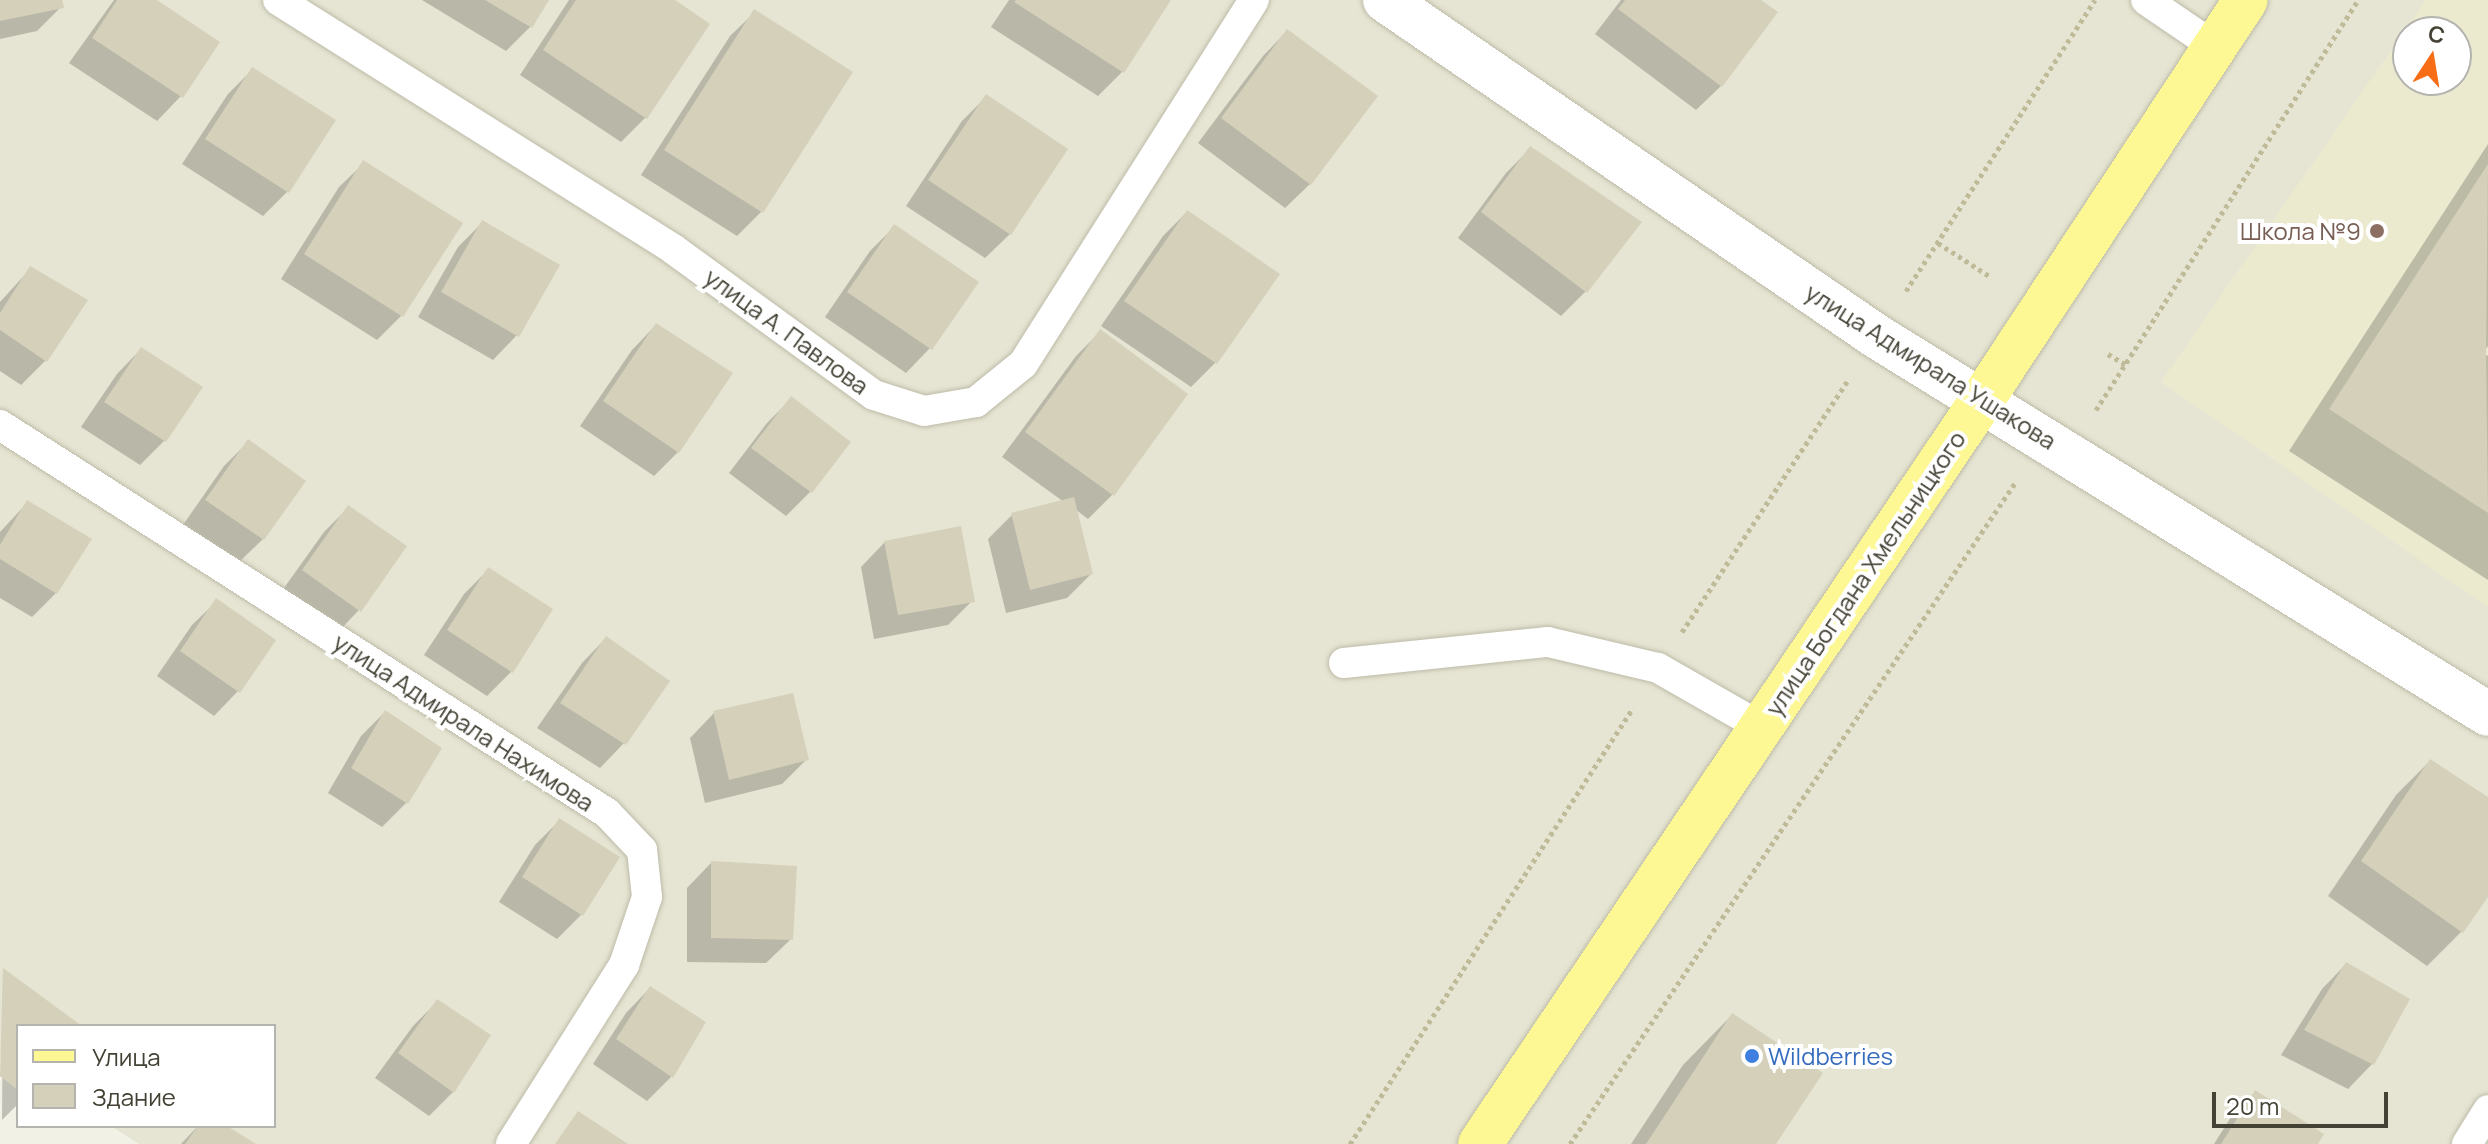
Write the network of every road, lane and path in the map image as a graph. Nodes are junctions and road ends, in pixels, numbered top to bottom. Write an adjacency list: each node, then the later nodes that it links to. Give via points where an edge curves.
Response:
1 (278, 0): 2 (lane, улица А. Павлова, via 673,249 874,395 924,411 976,402 1023,364)
2 (1254, 0)
3 (1385, 0): 15 (street, улица Адмирала Ушакова, via 1876,336)
4 (2095, 0): 9 (path)
5 (2146, 0): 8 (lane)
6 (2246, 0): 8 (main road, улица Богдана Хмельницкого)
7 (2358, 0): 13 (path)
8 (2215, 47): 15 (main road, улица Богдана Хмельницкого)
9 (1938, 243): 10 (path); 11 (path)
10 (1991, 277)
11 (1904, 295)
12 (2108, 354): 13 (path)
13 (2126, 365): 16 (path)
14 (1849, 378): 20 (path)
15 (1982, 400): 21 (street, улица Адмирала Ушакова); 22 (main road, улица Богдана Хмельницкого)
16 (2089, 420)
17 (0, 425): 24 (lane, улица Адмирала Нахимова, via 607,813 642,850 647,897 624,965)
18 (2021, 473): 27 (path)
19 (1344, 663): 20 (lane, via 1548,642)
20 (1658, 668): 22 (lane); 25 (path)
21 (2488, 714)
22 (1761, 727): 26 (main road, улица Богдана Хмельницкого)
23 (2488, 1110): 28 (lane)
24 (511, 1144)
25 (1350, 1144)
26 (1480, 1144)
27 (1570, 1144)
28 (2467, 1144)

